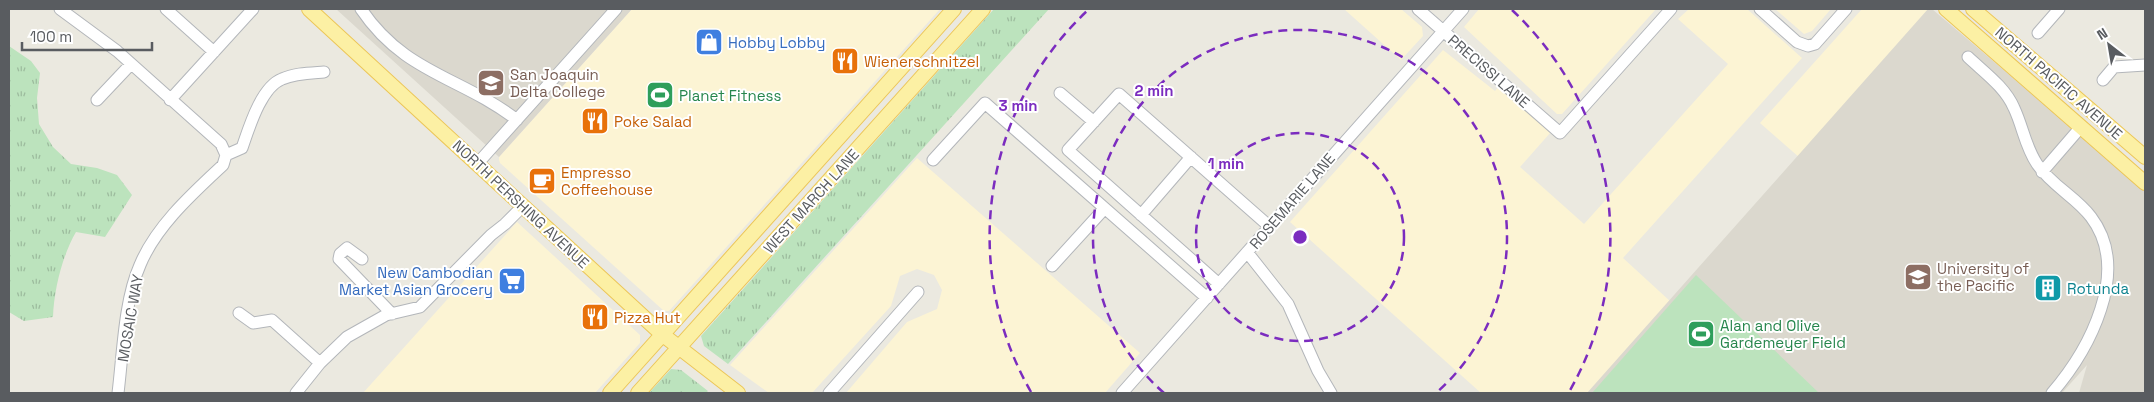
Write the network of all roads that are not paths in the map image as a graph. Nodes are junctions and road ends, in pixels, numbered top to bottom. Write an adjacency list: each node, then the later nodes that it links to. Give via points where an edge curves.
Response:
1 (60, 9): 21 (street)
2 (166, 9): 19 (street)
3 (254, 9): 19 (street)
4 (309, 9): 35 (main road, NORTH PERSHING AVENUE)
5 (361, 9): 28 (street, via 370,23 412,61 490,100)
6 (616, 9): 28 (street)
7 (954, 9): 50 (main road, WEST MARCH LANE)
8 (982, 9): 51 (main road, WEST MARCH LANE)
9 (1418, 9): 17 (street, PRECISSI LANE)
10 (1463, 9): 17 (street, ROSEMARIE LANE)
11 (1671, 9): 17 (street, PRECISSI LANE, via 1560,134)
12 (1760, 9): 13 (street, via 1797,42 1808,46 1815,44)
13 (1846, 9)
14 (1946, 9): 30 (main road, NORTH PACIFIC AVENUE)
15 (1973, 9): 31 (main road, NORTH PACIFIC AVENUE)
16 (2058, 9): 18 (street)
17 (1443, 30): 41 (street, ROSEMARIE LANE)
18 (2038, 33)
19 (214, 52): 27 (street)
20 (1968, 57): 36 (street, via 1996,82 2010,100 2029,151)
21 (131, 64): 26 (street); 27 (street)
22 (2145, 65): 24 (street, via 2114,66)
23 (324, 72): 32 (street, MOSAIC WAY, via 297,74 271,85 250,123 242,148)
24 (2103, 80)
25 (1060, 92): 29 (street)
26 (97, 100)
27 (170, 100): 32 (street, via 221,144)
28 (517, 120): 35 (street)
29 (1094, 122): 33 (street, via 1119,94); 40 (street, via 1068,150)
30 (2080, 128): 31 (main road, via 2100,129); 36 (street); 37 (main road, NORTH PACIFIC AVENUE)
31 (2142, 154)
32 (226, 155): 53 (street, MOSAIC WAY, via 223,165 161,230 139,266 132,287)
33 (1192, 158): 40 (street); 41 (street)
34 (933, 160): 39 (street, via 984,103)
35 (478, 164): 38 (main road, NORTH PERSHING AVENUE)
36 (2042, 172): 61 (street, via 2081,205 2093,220 2109,260 2107,282 2084,350)
37 (2145, 183)
38 (523, 206): 49 (street, via 420,306); 50 (main road, NORTH PERSHING AVENUE)
39 (1104, 209): 44 (street); 47 (street)
40 (1141, 215): 45 (street)
41 (1269, 226): 42 (street, ROSEMARIE LANE)
42 (1247, 252): 45 (street, ROSEMARIE LANE); 60 (street, via 1288,304)
43 (362, 259): 49 (street, via 347,248 339,259)
44 (1052, 266)
45 (1219, 284): 47 (street, ROSEMARIE LANE)
46 (918, 292): 58 (street)
47 (1207, 298): 59 (street, ROSEMARIE LANE)
48 (239, 313): 52 (street, via 253,323 272,320)
49 (392, 314): 52 (street, via 366,325)
50 (663, 335): 51 (main road, NORTH PERSHING AVENUE); 55 (main road, WEST MARCH LANE)
51 (679, 348): 56 (main road, WEST MARCH LANE); 57 (main road, NORTH PERSHING AVENUE)
52 (320, 363): 54 (street)
53 (118, 393)
54 (296, 393)
55 (610, 393)
56 (638, 393)
57 (738, 393)
58 (829, 393)
59 (1122, 393)
60 (1331, 393)
61 (2052, 393)

